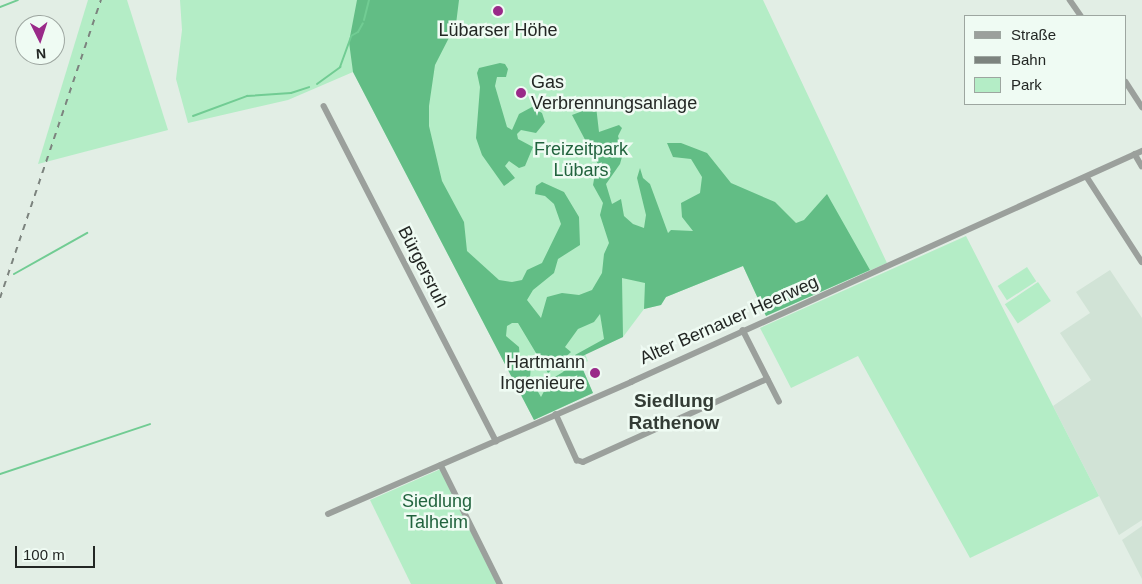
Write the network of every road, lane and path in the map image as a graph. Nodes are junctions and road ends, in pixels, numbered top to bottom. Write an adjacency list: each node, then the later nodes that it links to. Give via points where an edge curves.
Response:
1 (1070, 0): 2 (street)
2 (1080, 15)
3 (1127, 84): 5 (street)
4 (324, 106): 15 (street, Bürgersruh)
5 (1142, 107)
6 (1142, 151): 7 (street, Alter Bernauer Heerweg)
7 (1135, 154): 8 (street); 9 (street, Alter Bernauer Heerweg)
8 (1142, 166)
9 (1087, 177): 10 (street); 11 (street, Alter Bernauer Heerweg)
10 (1142, 262)
11 (743, 330): 12 (street); 14 (street, Alter Bernauer Heerweg)
12 (767, 379): 13 (street); 14 (street, via 583,462 577,460)
13 (779, 401)
14 (556, 414): 15 (street, Alter Bernauer Heerweg)
15 (496, 441): 16 (street, Alter Bernauer Heerweg)
16 (441, 465): 17 (street, Alter Bernauer Heerweg); 18 (street)
17 (328, 514)
18 (500, 584)

